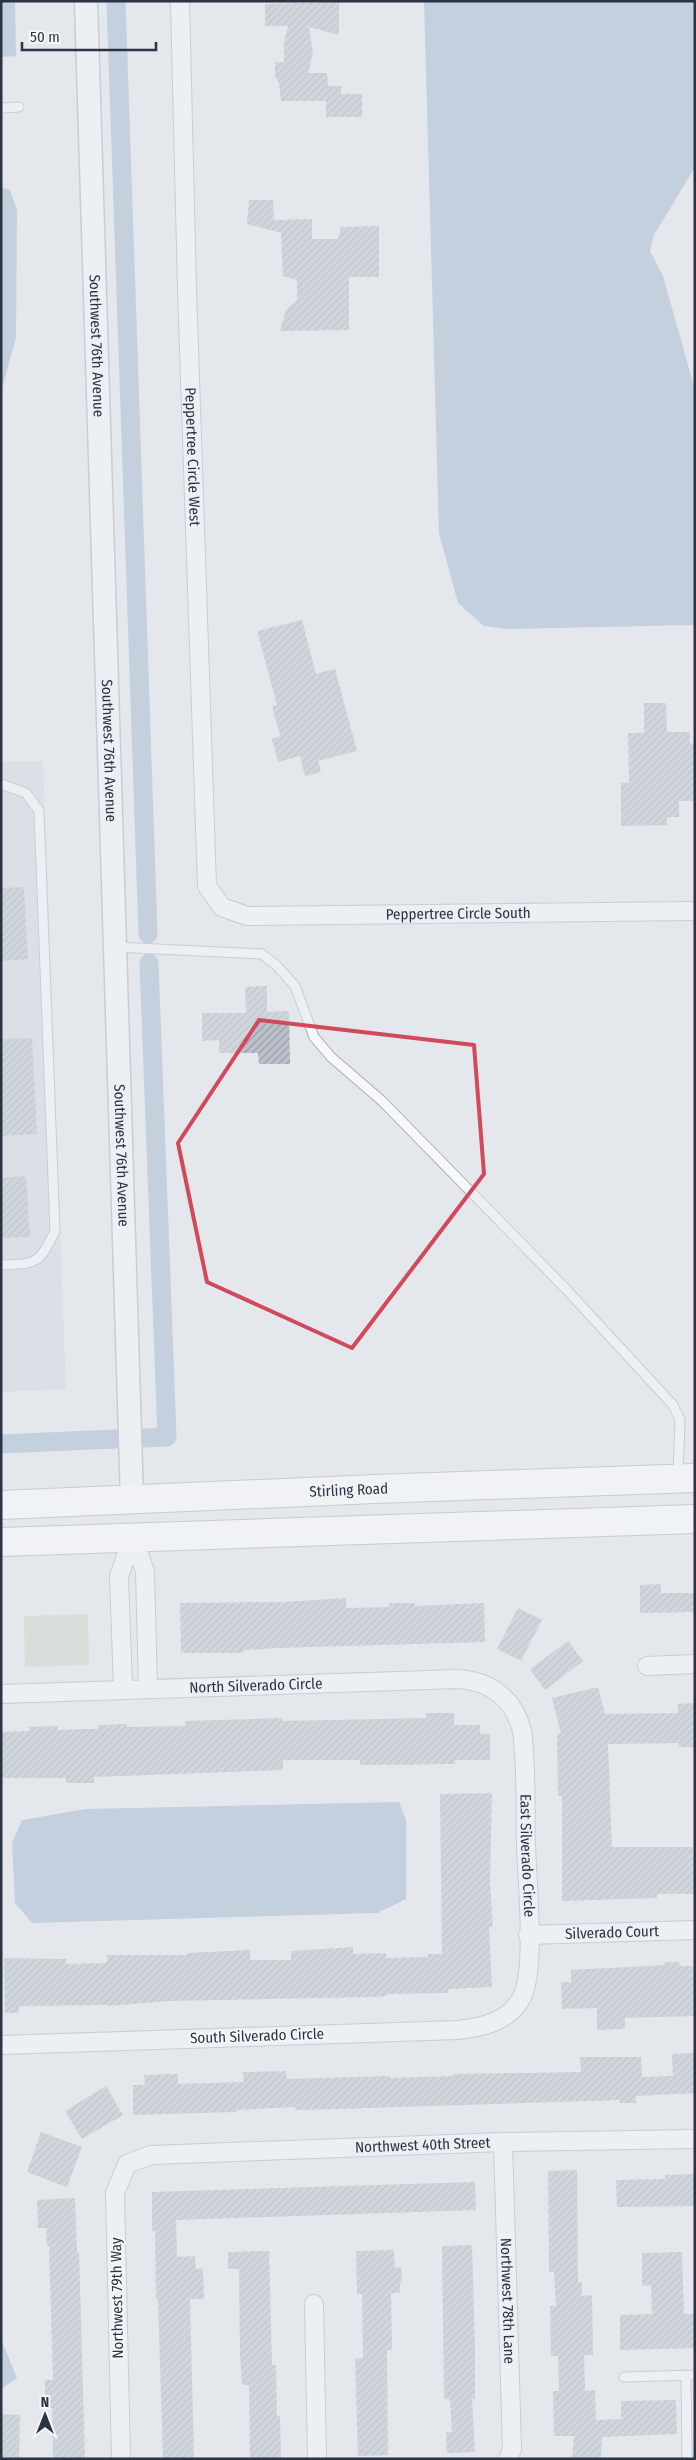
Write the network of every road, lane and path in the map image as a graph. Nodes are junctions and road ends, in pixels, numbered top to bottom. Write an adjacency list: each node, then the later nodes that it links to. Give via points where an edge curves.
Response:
1 (86, 1): 8 (street, Southwest 76th Avenue)
2 (180, 1): 6 (street, Peppertree Circle West, via 186,288 207,886)
3 (19, 107): 4 (lane)
4 (1, 108)
5 (1, 784): 9 (lane, via 26,793 38,811 55,1231 44,1254 30,1264)
6 (222, 907): 7 (street, Peppertree Circle South, via 247,916)
7 (695, 911)
8 (115, 947): 10 (lane, via 262,954 277,966 295,986 314,1037 330,1057 382,1101 565,1288 673,1405 680,1420); 12 (street, Southwest 76th Avenue)
9 (1, 1265)
10 (686, 1479): 11 (main road, Stirling Road)
11 (182, 1498): 12 (main road, Stirling Road); 15 (main road, via 149,1516)
12 (132, 1500): 13 (main road, Stirling Road)
13 (1, 1505)
14 (695, 1519): 15 (main road)
15 (133, 1536): 16 (main road); 19 (street, via 119,1576); 20 (street, via 145,1572)
16 (1, 1542)
17 (695, 1664): 18 (street)
18 (647, 1666)
19 (123, 1689): 20 (street, North Silverado Circle); 21 (street, North Silverado Circle)
20 (148, 1689): 22 (street, North Silverado Circle, via 458,1679 481,1682)
21 (1, 1694)
22 (504, 1698): 24 (street, East Silverado Circle, via 519,1719 523,1741)
23 (695, 1930): 24 (street, Silverado Court)
24 (528, 1935): 25 (street, East Silverado Circle, via 526,1986)
25 (509, 2014): 26 (street, South Silverado Circle, via 488,2026 458,2030)
26 (1, 2045)
27 (695, 2138): 28 (street, Northwest 40th Street)
28 (503, 2142): 29 (street, Northwest 40th Street); 35 (street, Northwest 78th Lane, via 512,2449)
29 (151, 2155): 33 (street, Northwest 79th Way, via 127,2164 115,2193)
30 (314, 2304): 34 (street)
31 (690, 2375): 32 (lane); 36 (lane)
32 (624, 2377)
33 (121, 2459)
34 (317, 2459)
35 (508, 2459)
36 (687, 2459)

